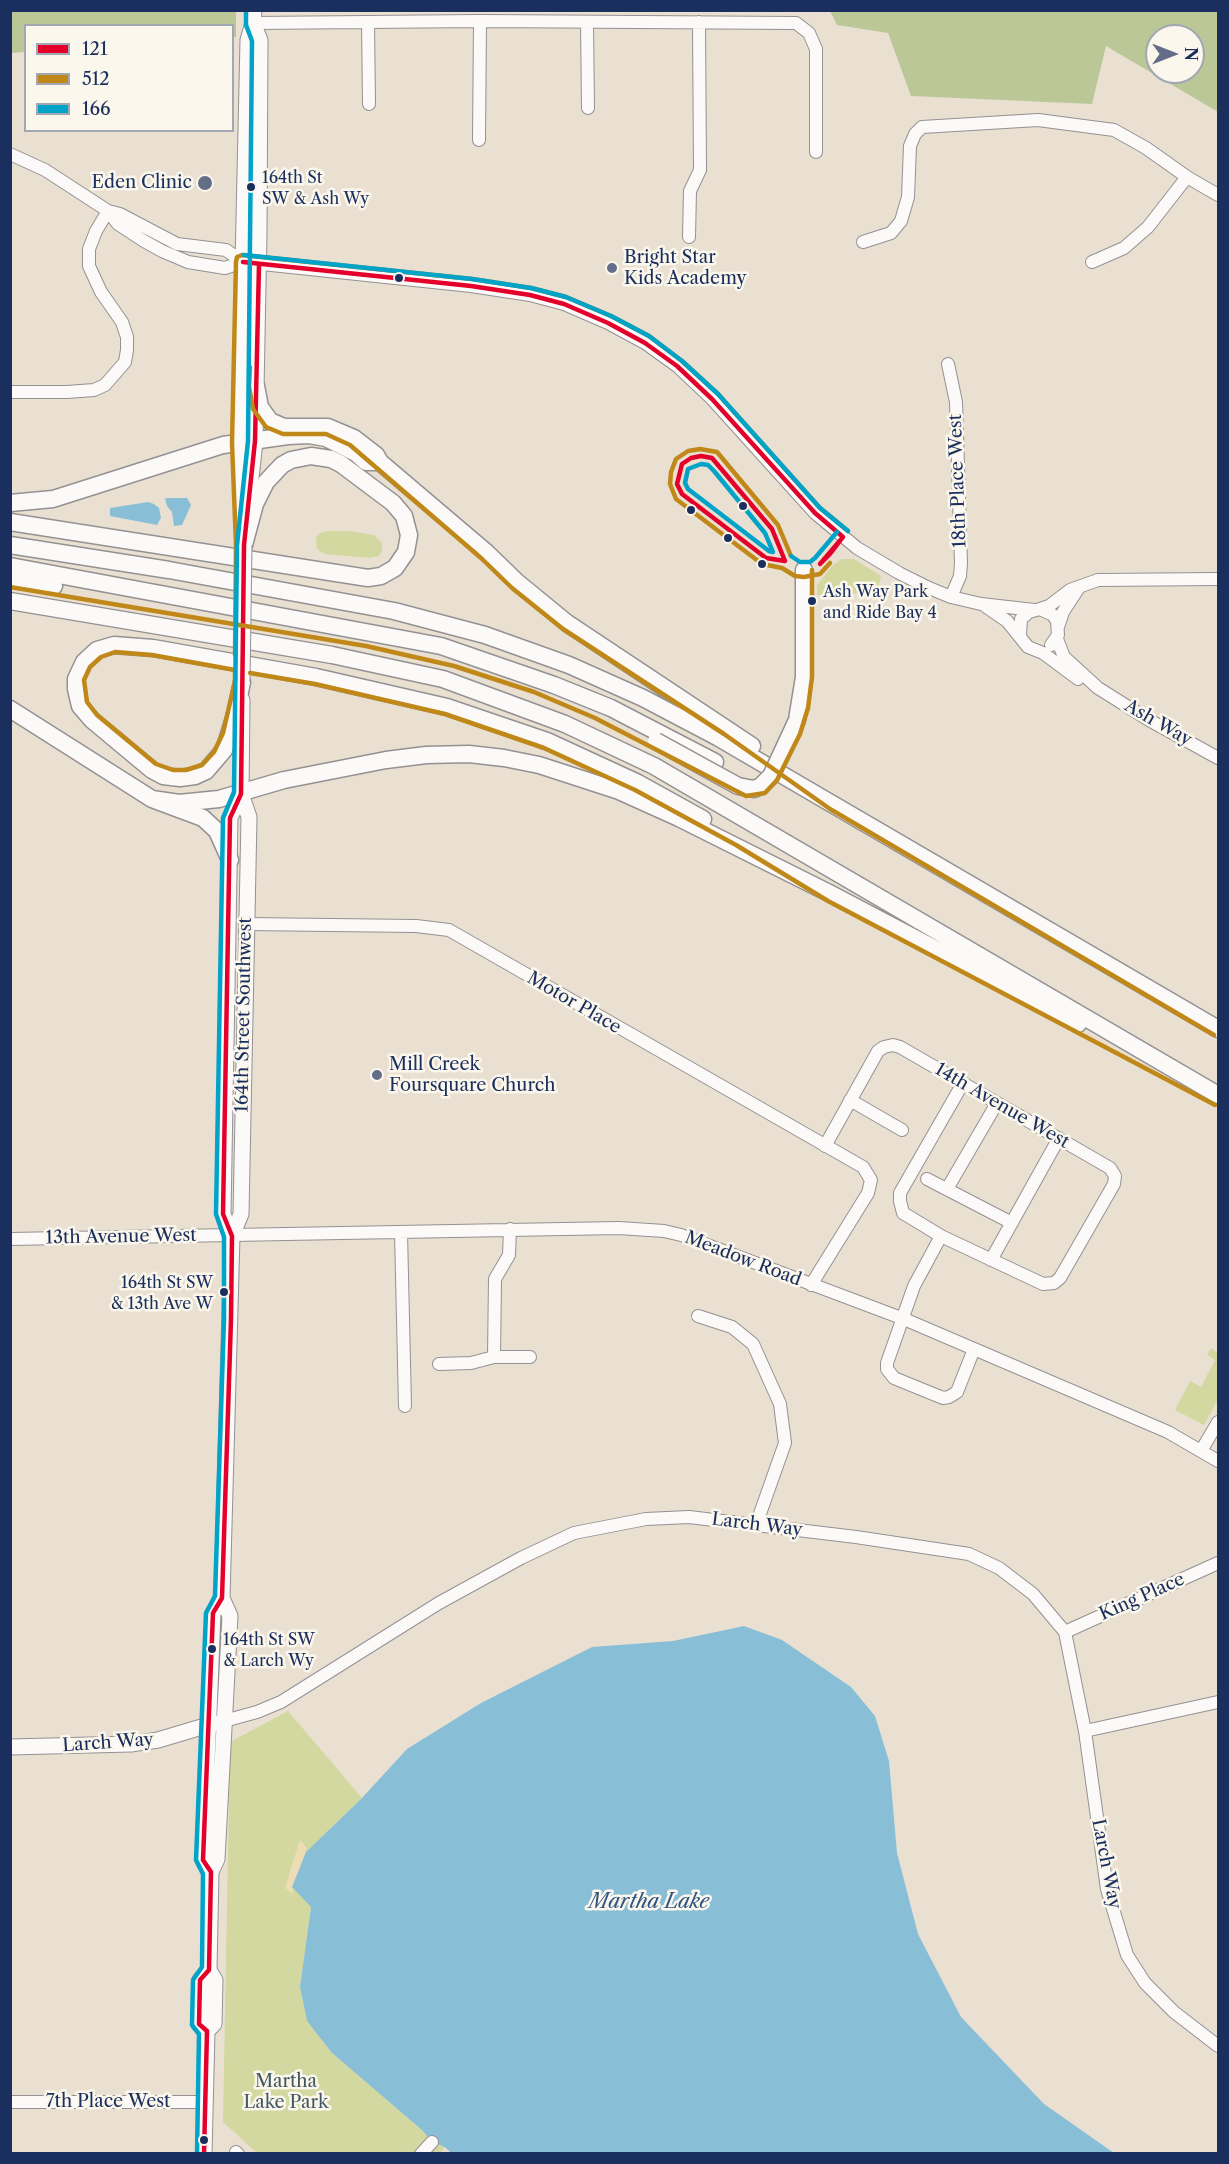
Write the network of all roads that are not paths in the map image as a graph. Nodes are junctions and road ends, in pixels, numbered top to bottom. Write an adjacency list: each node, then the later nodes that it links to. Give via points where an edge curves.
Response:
1 (253, 17): 3 (street); 16 (main road, 164th Street Southwest, via 248,40); 18 (main road, 164th Street Southwest, via 260,40)
2 (480, 21): 3 (street); 4 (street); 8 (street)
3 (368, 22): 6 (street)
4 (587, 22): 5 (street); 7 (street)
5 (699, 22): 9 (street, via 796,23 809,33 816,49); 14 (street, via 700,170 690,191)
6 (369, 104)
7 (588, 108)
8 (479, 140)
9 (816, 152)
10 (10, 154): 13 (street, via 45,170)
11 (1187, 177): 12 (street); 15 (street, via 1114,130 1038,120 922,127 910,146 908,196 901,221 891,233); 17 (street, via 1148,226 1124,248)
12 (1218, 195)
13 (108, 211): 16 (street, via 177,244 226,250); 16 (street, via 118,224 181,260 225,268); 21 (street, via 89,249 89,266 122,322 128,350 125,362 105,385 94,390)
14 (689, 237)
15 (862, 242)
16 (243, 262): 18 (street); 22 (main road, 164th Street Southwest)
17 (1092, 262)
18 (259, 264): 20 (main road, 164th Street Southwest); 33 (street, via 530,295 564,304 608,323 676,366 712,399 815,513 843,537 899,573)
19 (948, 364): 33 (street, 18th Place West, via 956,402 961,563)
20 (256, 386): 22 (main road, 164th Street Southwest); 23 (highway, via 260,407 270,421 285,427 328,427 354,438)
21 (10, 392)
22 (247, 442): 23 (highway, via 318,436 339,443 366,462); 24 (highway, via 193,453 53,499); 27 (main road, 164th Street Southwest)
23 (380, 462): 47 (highway, via 567,623)
24 (10, 503)
25 (10, 522): 27 (highway, via 368,578 395,568 406,552 409,536 404,516 393,503 341,464 311,456 291,460 268,479 255,504)
26 (10, 545): 47 (highway, via 349,602 485,635 569,665 643,698)
27 (244, 545): 40 (main road, 164th Street Southwest, bridge)
28 (10, 566): 44 (highway, via 441,646 573,692 738,775 762,777)
29 (804, 570): 44 (highway, bridge, via 804,677 797,720)
30 (10, 579): 44 (highway, bridge, via 367,639 456,659 598,711 746,789 761,786)
31 (1218, 579): 32 (street, via 1106,579)
32 (1080, 586): 36 (street); 37 (street, via 1063,612)
33 (951, 597): 35 (street)
34 (10, 601): 53 (highway, via 332,655 443,679 565,724 654,766)
35 (981, 604): 36 (street); 38 (street, via 1007,621)
36 (1037, 610): 37 (street, via 1053,615); 38 (street, via 1021,619)
37 (1058, 633): 39 (street, via 1047,648); 41 (street, Ash Way, via 1064,657)
38 (1020, 637): 39 (street)
39 (1034, 649): 41 (street, Ash Way)
40 (242, 682): 45 (main road, 164th Street Southwest); 49 (highway, via 224,750 206,771 180,778 152,770 92,720 80,706 76,689 80,668 90,655 105,646 123,645 316,676 447,707 547,741 638,783)
41 (1098, 688): 43 (street, Ash Way)
42 (10, 709): 46 (highway)
43 (1218, 758)
44 (775, 767)
45 (241, 794): 46 (highway, via 179,803); 48 (main road, 164th Street Southwest, via 230,818); 49 (highway, via 284,780 387,759 453,754 504,758 571,774 619,791); 50 (main road, 164th Street Southwest, via 249,817)
46 (152, 799): 48 (highway, via 203,818 217,831)
47 (834, 803): 51 (highway)
48 (230, 860): 64 (main road, 164th Street Southwest, via 223,1214)
49 (831, 894): 53 (highway)
50 (246, 924): 58 (street, Motor Place, via 416,926 449,930); 64 (main road, 164th Street Southwest, via 241,1214)
51 (1218, 1029)
52 (963, 1083): 54 (street, 14th Avenue West, via 893,1045 878,1051); 55 (street, 14th Avenue West); 65 (street, via 900,1193 903,1213)
53 (1218, 1096)
54 (850, 1100): 56 (street); 58 (street)
55 (997, 1103): 57 (street, 14th Avenue West); 60 (street)
56 (902, 1130)
57 (1059, 1138): 61 (street); 67 (street, 14th Avenue West, via 1110,1168 1114,1184 1060,1278 1049,1285)
58 (825, 1146): 68 (street, Motor Place, via 863,1167 871,1180 868,1193)
59 (927, 1179): 60 (street)
60 (947, 1189): 61 (street)
61 (1012, 1223): 67 (street)
62 (510, 1229): 63 (street, Meadow Road); 68 (street, Meadow Road, via 664,1231); 73 (street, via 508,1255 495,1279)
63 (401, 1232): 64 (street, Meadow Road); 75 (street)
64 (232, 1236): 66 (street, 13th Avenue West); 81 (main road, 164th Street Southwest)
65 (941, 1236): 67 (street); 70 (street, via 914,1286)
66 (10, 1239)
67 (991, 1260)
68 (811, 1285): 70 (street, Meadow Road)
69 (698, 1316): 79 (street, via 732,1327 753,1344 780,1404 785,1443)
70 (904, 1319): 71 (street, Meadow Road); 71 (street, via 887,1363 894,1378 949,1397 957,1392)
71 (974, 1348): 77 (street, Meadow Road, via 1168,1432)
72 (530, 1356): 73 (street)
73 (494, 1357): 74 (street, via 471,1363)
74 (439, 1364)
75 (405, 1406)
76 (1218, 1422): 77 (street)
77 (1201, 1451): 78 (street, Meadow Road)
78 (1218, 1461)
79 (756, 1525): 82 (street, Larch Way, via 969,1554 999,1568 1034,1593); 84 (street, Larch Way, via 690,1517 646,1519 574,1533 439,1603 281,1702)
80 (1218, 1563): 82 (street, King Place)
81 (222, 1598): 84 (main road, 164th Street Southwest, via 230,1616); 85 (main road, 164th Street Southwest, via 213,1613)
82 (1065, 1632): 86 (street, Larch Way)
83 (1218, 1702): 86 (street)
84 (224, 1721): 85 (main road, Larch Way); 88 (main road, 164th Street Southwest, via 217,1859)
85 (209, 1724): 87 (main road, Larch Way, via 131,1744); 88 (main road, 164th Street Southwest, via 203,1860)
86 (1085, 1731): 89 (street, Larch Way, via 1107,1889 1127,1955 1146,1983 1174,2012)
87 (10, 1747)
88 (210, 1872): 91 (main road, 164th Street Southwest, via 209,1970 215,1980 214,2024 207,2031)
89 (1218, 2046)
90 (10, 2102): 91 (street, 7th Place West)
91 (205, 2102): 93 (main road, 164th Street Southwest)
92 (432, 2142): 94 (street)
93 (204, 2154)
94 (421, 2154)

